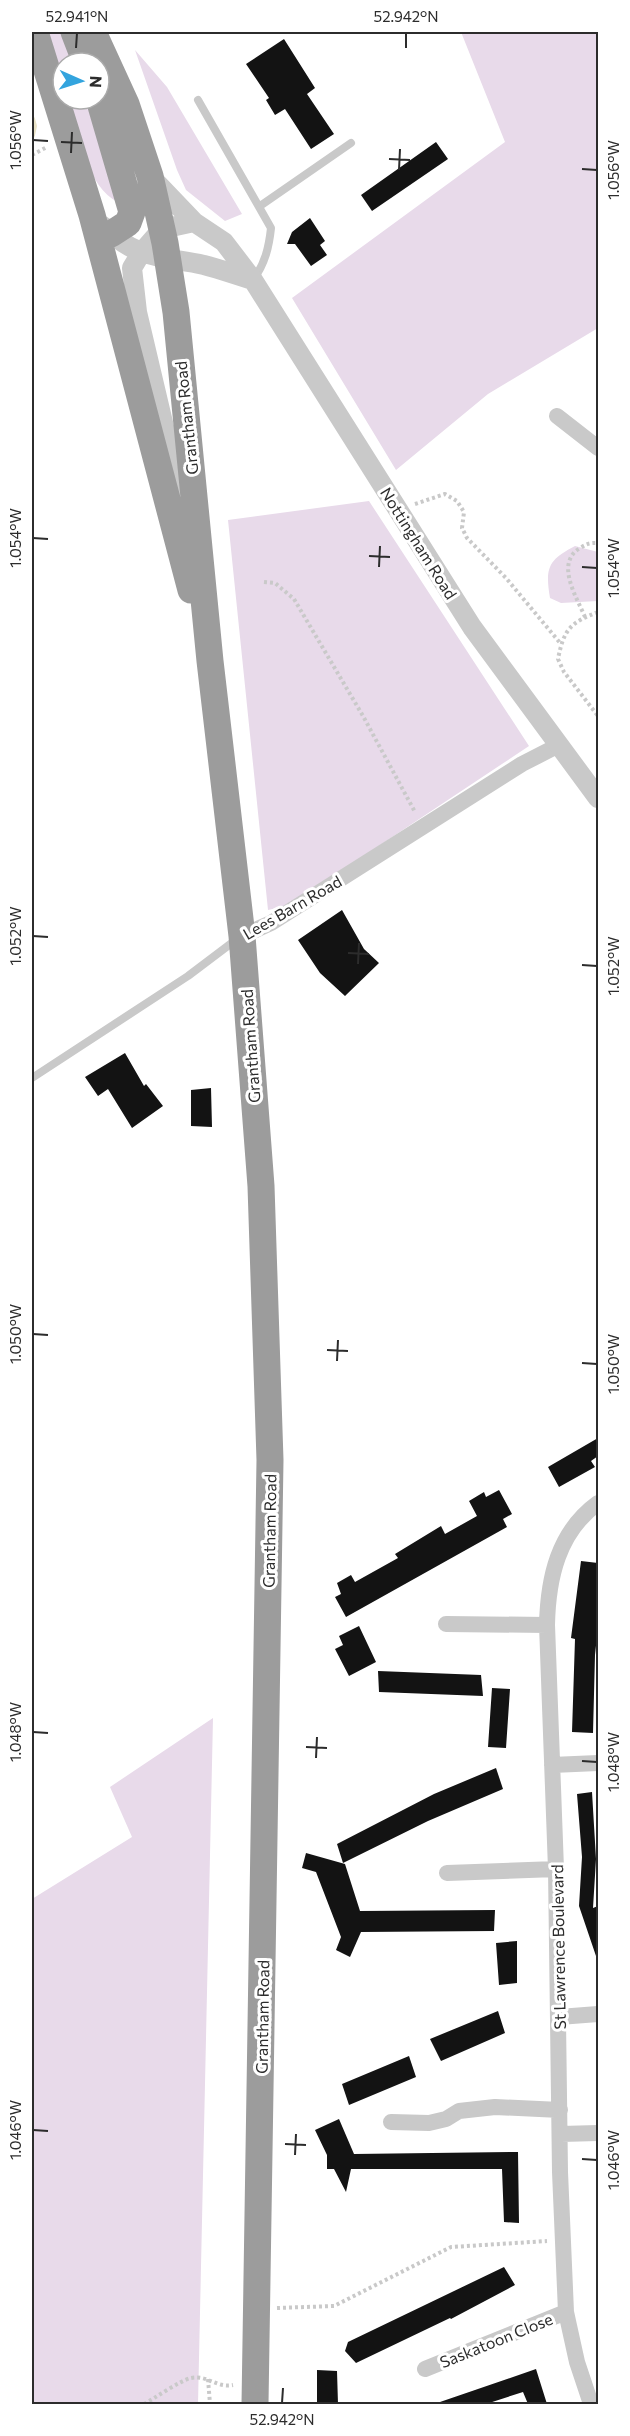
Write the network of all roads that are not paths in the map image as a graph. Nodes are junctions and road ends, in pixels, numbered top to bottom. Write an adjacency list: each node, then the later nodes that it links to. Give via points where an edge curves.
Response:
1 (35, 32): 11 (highway, Grantham Road)
2 (74, 32): 4 (highway)
3 (93, 32): 8 (highway, Grantham Road, via 126,104)
4 (81, 51)
5 (198, 100): 9 (lane)
6 (103, 111): 11 (highway, via 132,212 128,224)
7 (351, 143): 9 (lane)
8 (150, 176): 10 (street, Nottingham Road); 12 (highway, Grantham Road)
9 (260, 206): 15 (lane, via 271,228 261,269)
10 (194, 222): 12 (street); 15 (street, Nottingham Road, via 224,242)
11 (101, 224): 13 (street); 18 (highway, Grantham Road)
12 (162, 229): 13 (street); 14 (highway, Grantham Road)
13 (141, 253): 14 (street); 18 (street, via 132,268 135,297 173,465)
14 (168, 261): 15 (street, via 202,265); 19 (highway, Grantham Road)
15 (252, 280): 20 (street, Nottingham Road, via 472,627)
16 (557, 416): 17 (street)
17 (598, 448)
18 (169, 513): 19 (highway, Grantham Road)
19 (210, 661): 22 (highway, Grantham Road)
20 (559, 745): 21 (street, Nottingham Road); 22 (street, Lees Barn Road, via 522,764 271,923)
21 (598, 798)
22 (242, 936): 23 (lane, Lees Barn Road); 39 (highway, Grantham Road, via 261,1186 270,1460)
23 (32, 1078)
24 (598, 1503): 26 (street, St Lawrence Boulevard, via 561,1545 548,1597)
25 (446, 1624): 26 (street)
26 (547, 1625): 28 (street, St Lawrence Boulevard)
27 (598, 1763): 28 (street)
28 (552, 1764): 29 (street, St Lawrence Boulevard)
29 (556, 1869): 30 (street); 32 (street, St Lawrence Boulevard)
30 (447, 1873)
31 (598, 2014): 32 (street)
32 (559, 2018): 33 (street, St Lawrence Boulevard)
33 (560, 2110): 34 (street, via 495,2107 459,2111 429,2124); 36 (street, St Lawrence Boulevard)
34 (391, 2122)
35 (598, 2133): 36 (street)
36 (561, 2134): 37 (street, St Lawrence Boulevard)
37 (566, 2312): 38 (street, Saskatoon Close); 40 (street, St Lawrence Boulevard)
38 (425, 2369)
39 (255, 2392)
40 (591, 2404)

